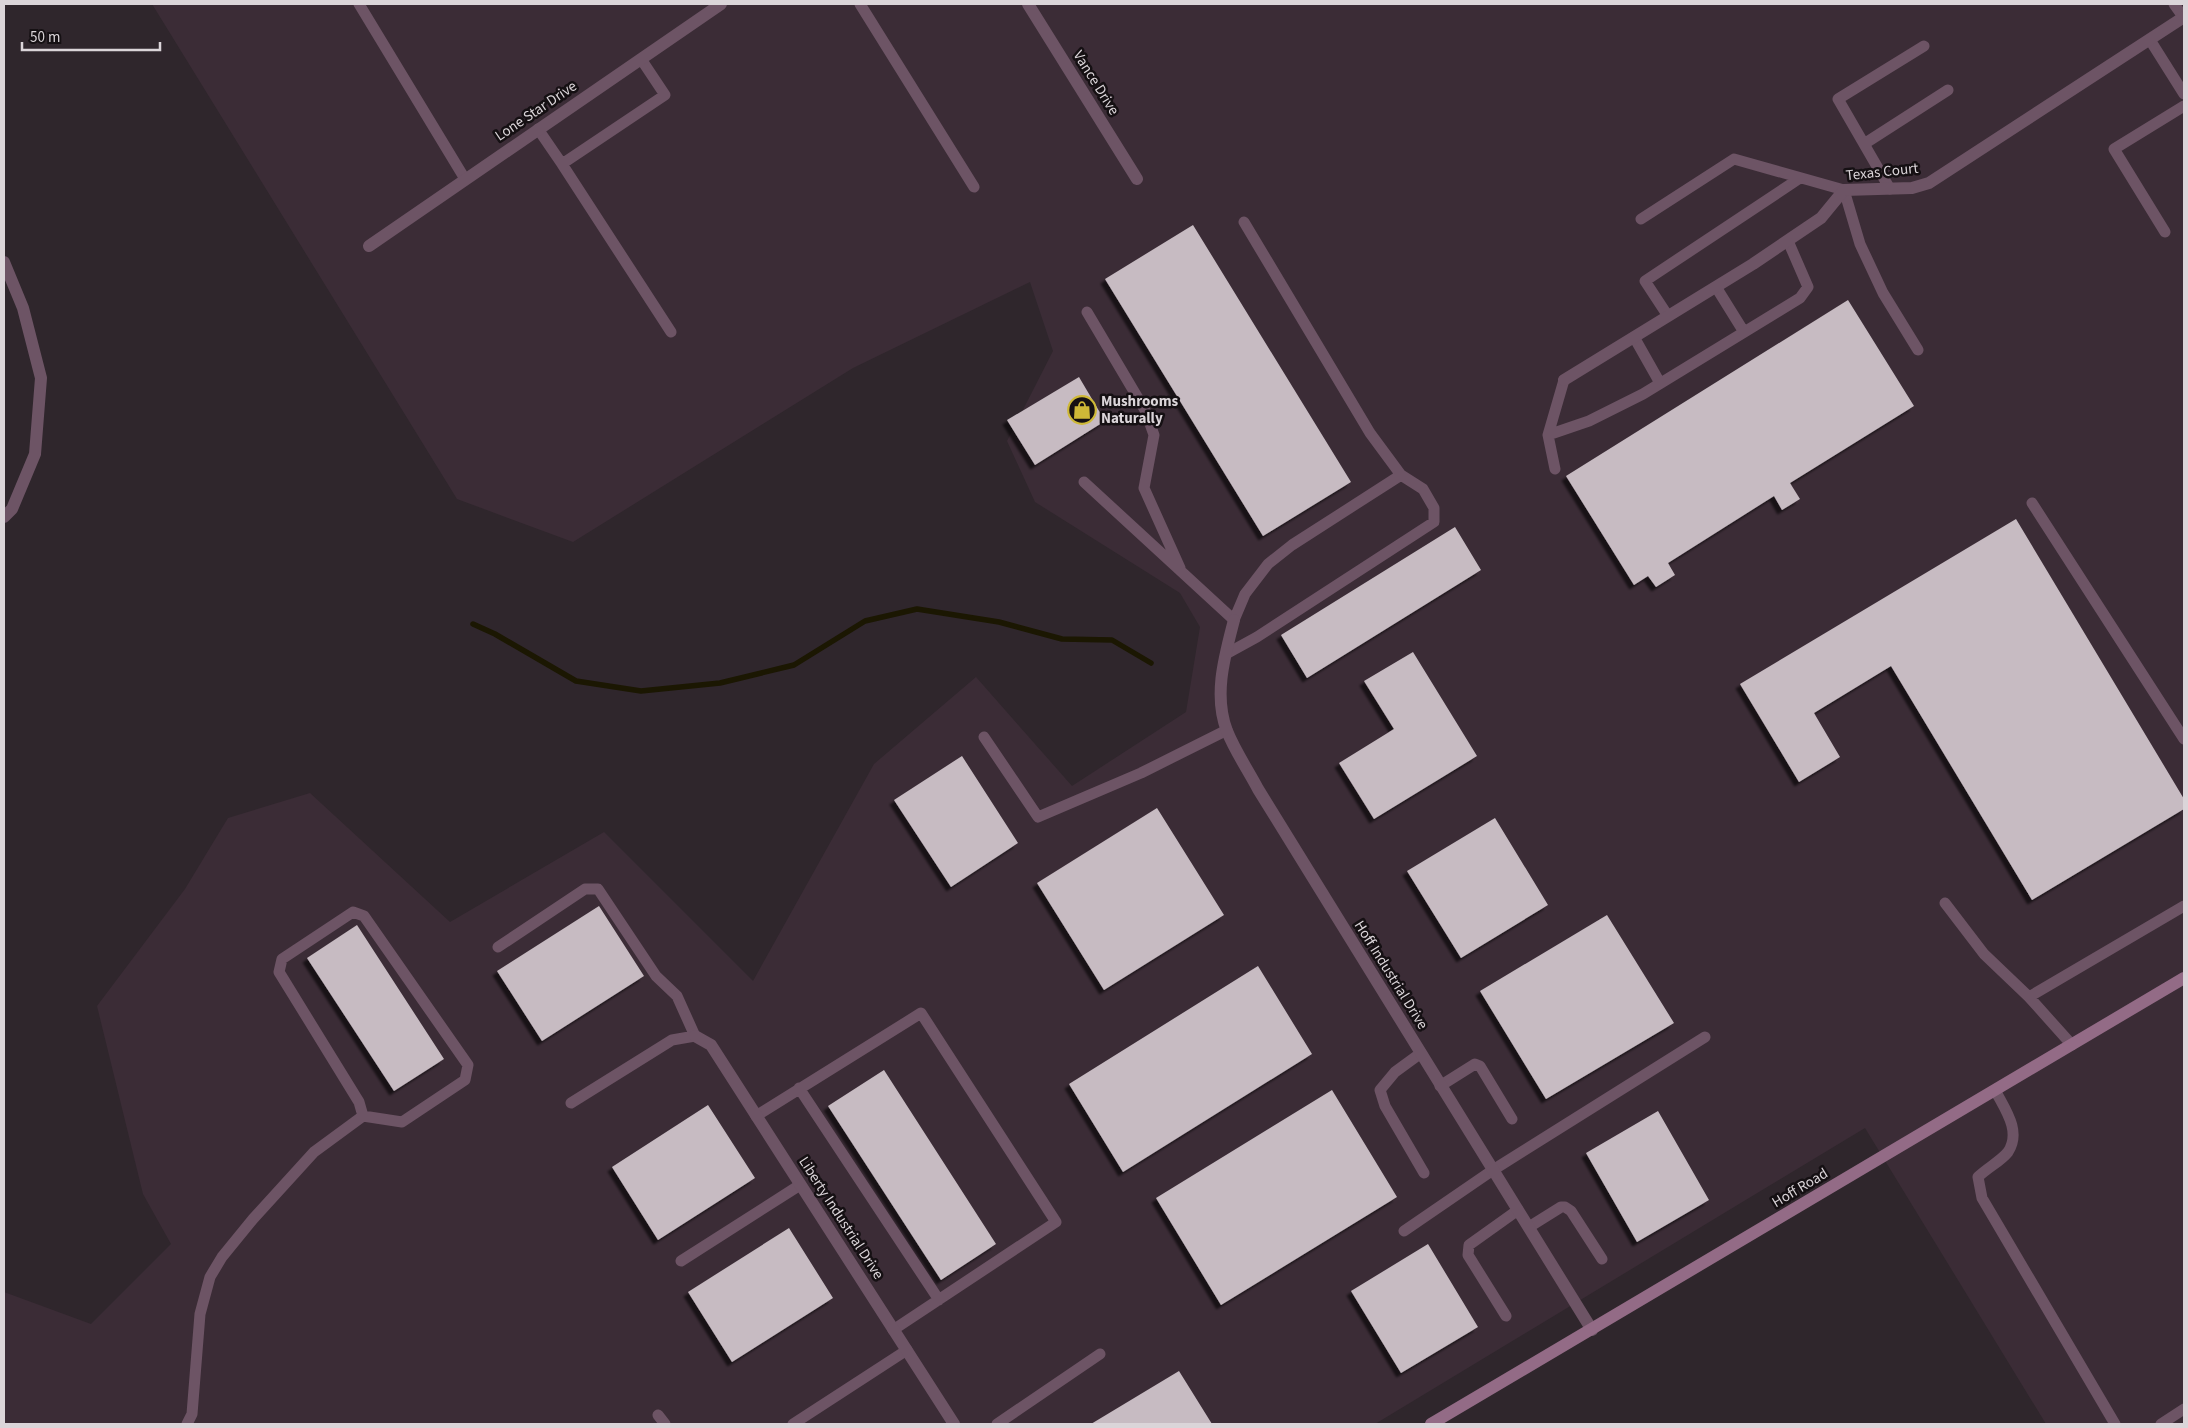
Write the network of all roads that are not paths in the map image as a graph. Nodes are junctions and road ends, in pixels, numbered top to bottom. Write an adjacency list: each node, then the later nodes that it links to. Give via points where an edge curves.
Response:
1 (358, 4): 17 (lane)
2 (722, 4): 9 (street, Lone Star Drive)
3 (860, 4): 19 (lane)
4 (1028, 4): 18 (street, Vance Drive)
5 (2174, 4): 6 (lane)
6 (2184, 18): 7 (street, Texas Court)
7 (2150, 40): 11 (lane); 20 (street, Texas Court, via 1929,183)
8 (1924, 46): 14 (lane, via 1838,99)
9 (641, 59): 13 (street, Lone Star Drive); 15 (lane, via 664,95)
10 (1948, 90): 14 (lane)
11 (2184, 94)
12 (2184, 106): 24 (lane, via 2114,149)
13 (538, 129): 15 (lane); 17 (street, Lone Star Drive)
14 (1864, 144): 20 (lane)
15 (562, 164): 31 (lane)
16 (1800, 178): 21 (lane); 22 (lane, via 1734,159); 30 (lane, via 1645,281)
17 (465, 179): 26 (street, Lone Star Drive)
18 (1137, 179)
19 (974, 187)
20 (1890, 189): 21 (street, Texas Court)
21 (1844, 190): 25 (street, Texas Court, via 1821,218); 34 (lane, via 1860,244 1883,293)
22 (1641, 218)
23 (1244, 222): 39 (lane, via 1370,434)
24 (2166, 232)
25 (1788, 240): 28 (street, Texas Court); 32 (lane, via 1808,287 1800,298)
26 (369, 246)
27 (4, 262): 42 (street, via 23,308 40,378 35,454 12,508)
28 (1716, 286): 30 (street, Texas Court); 32 (lane)
29 (1087, 312): 43 (lane, via 1145,410 1154,435 1144,488)
30 (1668, 316): 33 (street, Texas Court)
31 (671, 332)
32 (1744, 332): 36 (lane)
33 (1634, 337): 35 (street, Texas Court); 36 (lane)
34 (1918, 350)
35 (1564, 380): 37 (lane)
36 (1660, 383): 37 (lane, via 1589,421)
37 (1548, 435): 38 (lane)
38 (1555, 469)
39 (1401, 475): 44 (lane, via 1268,564 1245,594); 45 (lane, via 1424,489 1434,508 1434,522)
40 (1084, 482): 43 (lane)
41 (2032, 503): 48 (lane)
42 (4, 517)
43 (1181, 572): 44 (lane)
44 (1234, 620): 45 (street, Hoff Industrial Drive)
45 (1226, 654): 46 (street, Hoff Industrial Drive, via 1220,698)
46 (1227, 730): 47 (lane, via 1038,817); 57 (street, Hoff Industrial Drive, via 1258,789)
47 (984, 737)
48 (2184, 739)
49 (1945, 903): 53 (lane, via 1984,954)
50 (2184, 906): 53 (lane)
51 (498, 947): 54 (lane, via 585,889 598,889 656,976 677,996)
52 (2184, 978): 56 (street, Hoff Road)
53 (2029, 997): 56 (lane)
54 (695, 1036): 61 (lane, via 672,1040); 63 (street, Liberty Industrial Drive, via 711,1045)
55 (1705, 1037): 65 (lane)
56 (2072, 1046): 60 (street, Hoff Road)
57 (1420, 1053): 58 (street, Hoff Industrial Drive); 66 (lane, via 1395,1072 1380,1090 1384,1106)
58 (1440, 1086): 64 (lane, via 1475,1064 1480,1066); 65 (street, Hoff Industrial Drive)
59 (799, 1088): 63 (lane); 73 (lane); 73 (lane, via 921,1013 1056,1222)
60 (1995, 1090): 76 (street, Hoff Road); 85 (lane, via 2012,1122 2014,1135 2008,1152 1978,1177 1982,1198)
61 (571, 1103)
62 (363, 1116): 62 (lane, via 359,1102 279,972 282,959 353,912 364,916 468,1065 465,1080 402,1122); 80 (lane, via 314,1152 253,1219 222,1257 210,1278 200,1314 192,1414)
63 (756, 1116): 67 (street, Liberty Industrial Drive)
64 (1512, 1119)
65 (1493, 1170): 68 (street, Hoff Industrial Drive); 70 (lane)
66 (1424, 1173)
67 (800, 1185): 72 (lane); 75 (street, Liberty Industrial Drive)
68 (1518, 1210): 69 (street, Hoff Industrial Drive); 74 (lane, via 1469,1245 1468,1255)
69 (1529, 1227): 71 (lane, via 1565,1207 1571,1211); 76 (street, Hoff Industrial Drive)
70 (1404, 1230)
71 (1602, 1259)
72 (681, 1262)
73 (939, 1300): 75 (lane)
74 (1506, 1316)
75 (893, 1330): 77 (street, Liberty Industrial Drive)
76 (1592, 1330): 84 (street, Hoff Road)
77 (907, 1350): 81 (lane); 82 (street, Liberty Industrial Drive)
78 (1100, 1354): 83 (lane)
79 (2184, 1409): 86 (lane)
80 (187, 1424)
81 (793, 1424)
82 (954, 1424)
83 (997, 1424)
84 (1431, 1424)
85 (2115, 1424)
86 (2161, 1424)

